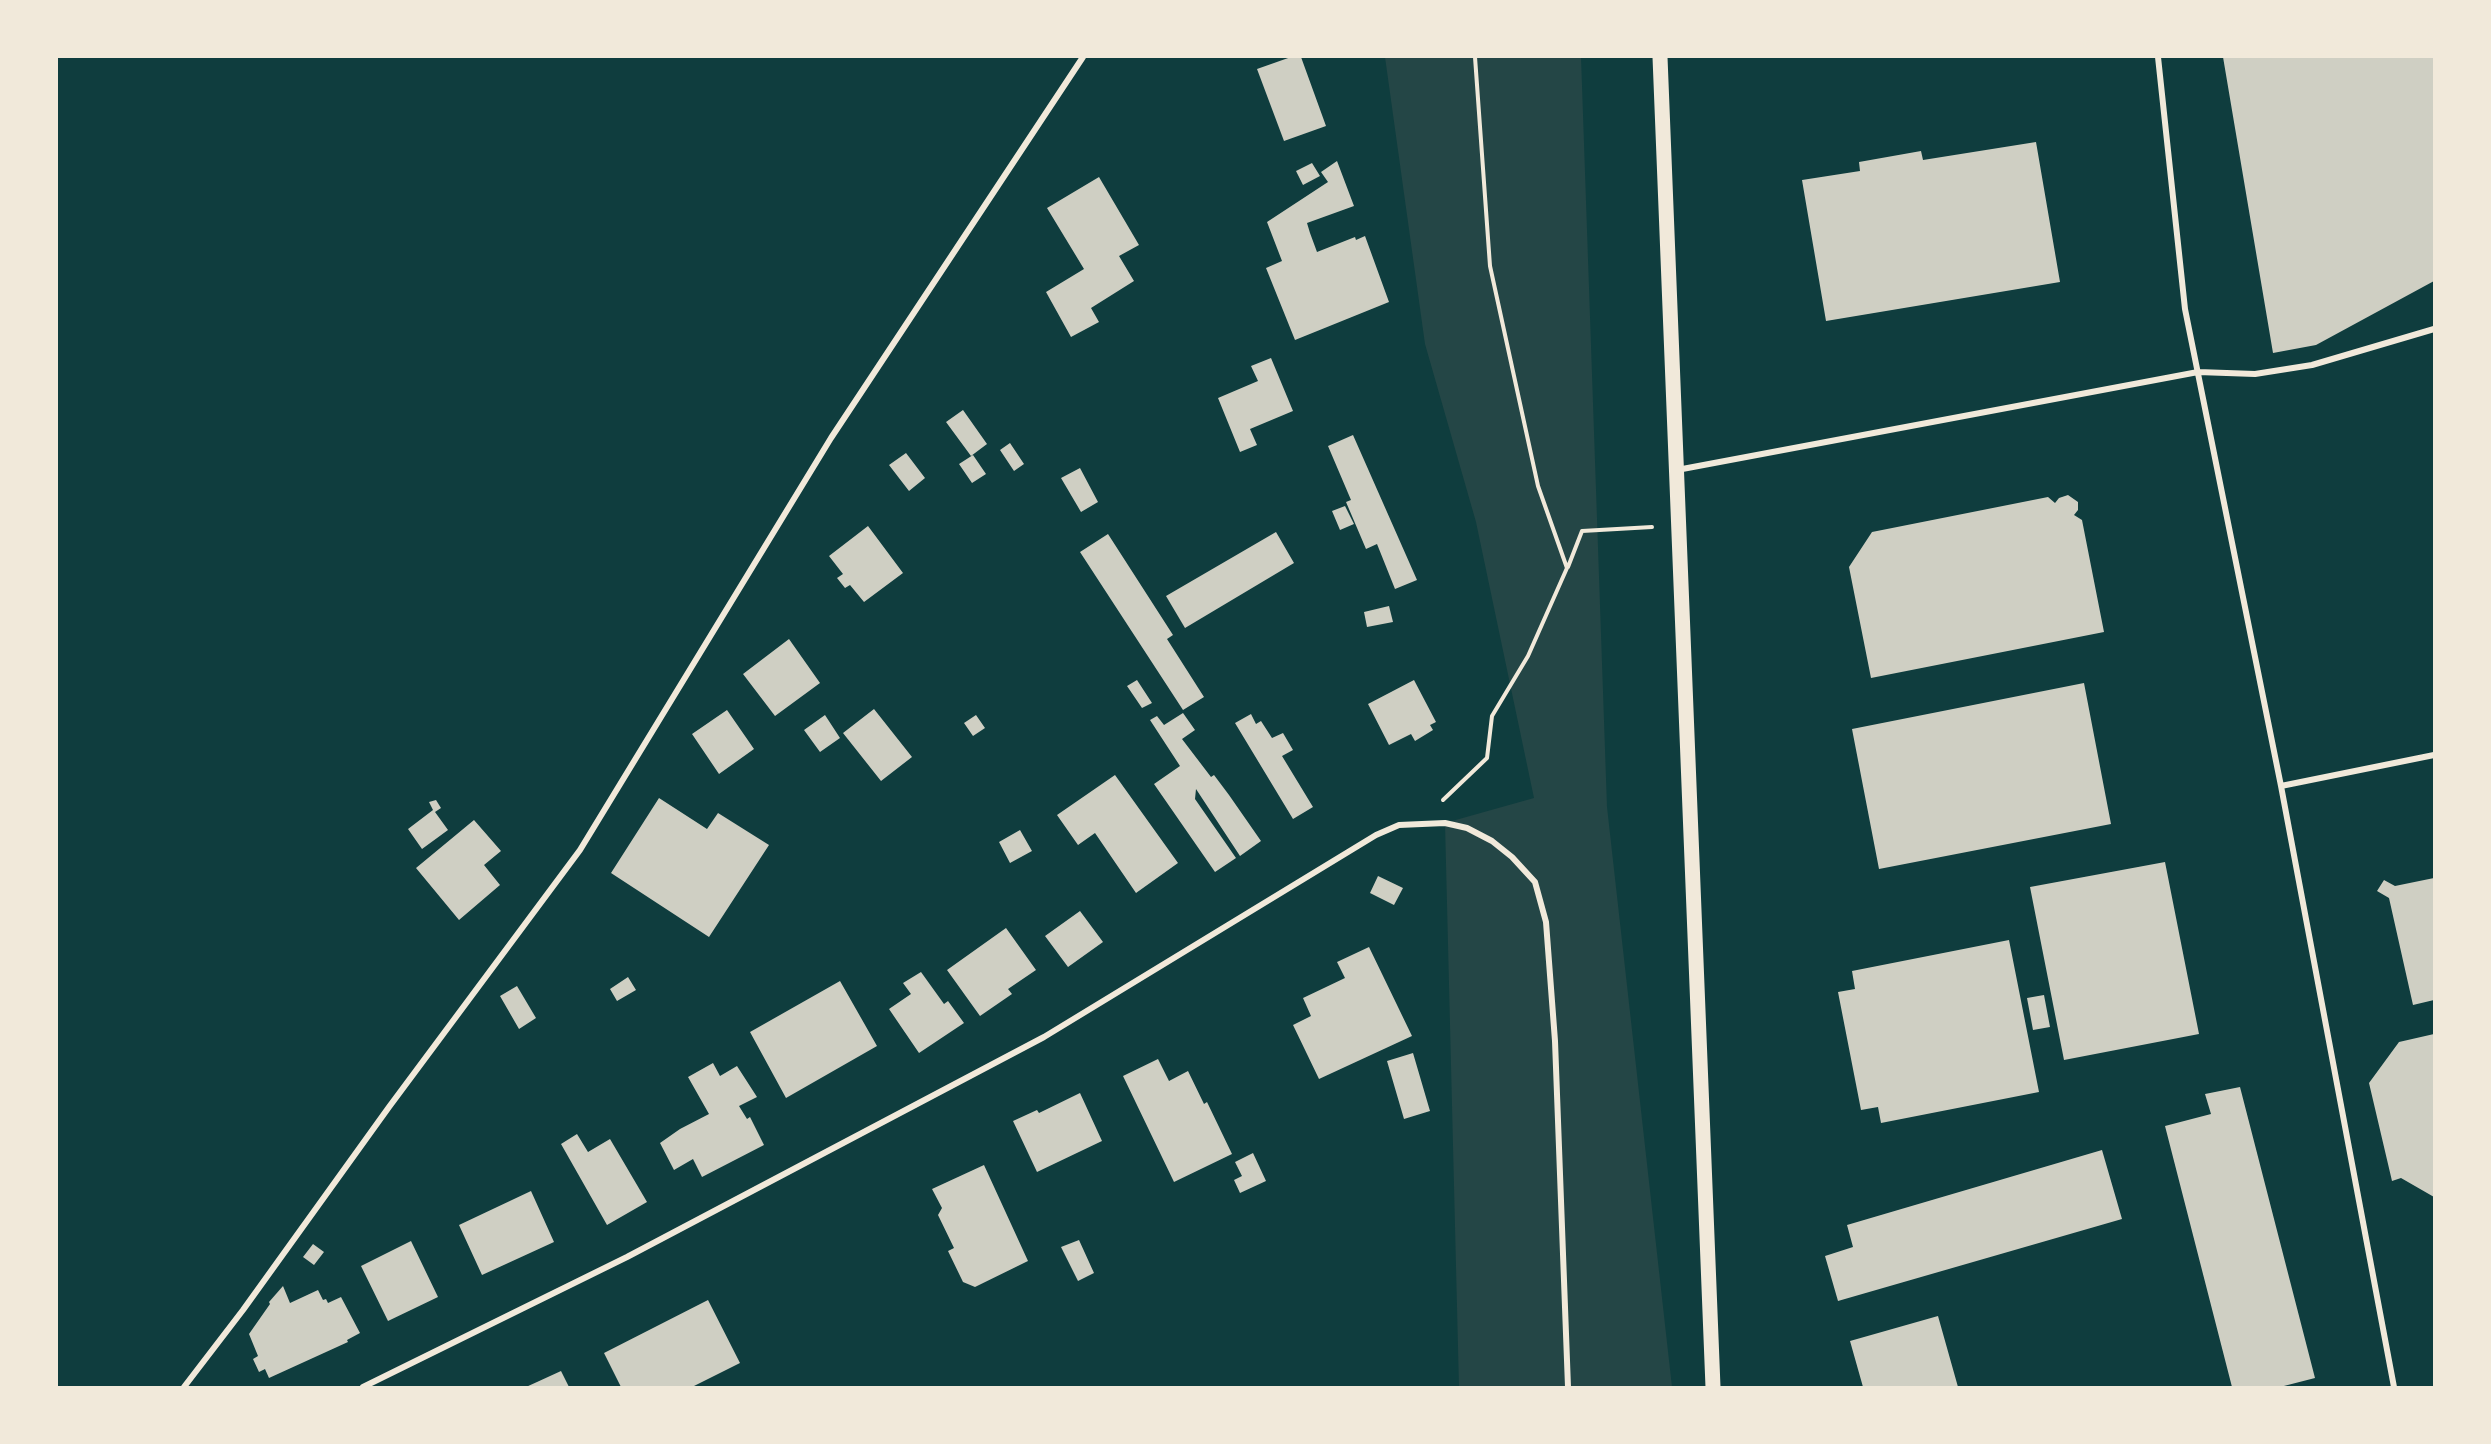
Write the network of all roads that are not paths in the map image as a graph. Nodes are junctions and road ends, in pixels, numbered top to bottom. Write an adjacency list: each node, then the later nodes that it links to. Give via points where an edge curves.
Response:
1 (1083, 57): 9 (street, via 831,438 580,850)
2 (1660, 57): 6 (main road)
3 (2158, 57): 5 (street, via 2185,309)
4 (2434, 329): 5 (street, via 2312,364 2255,374)
5 (2198, 372): 6 (street); 8 (street)
6 (1677, 470): 12 (main road)
7 (2434, 755): 8 (street)
8 (2281, 786): 13 (street)
9 (184, 1387)
10 (363, 1387): 11 (street, via 627,1257 1044,1037 1376,835 1399,825 1419,823 1467,828 1492,841 1535,882 1546,922 1555,1041)
11 (1568, 1387)
12 (1713, 1387)
13 (2394, 1387)

